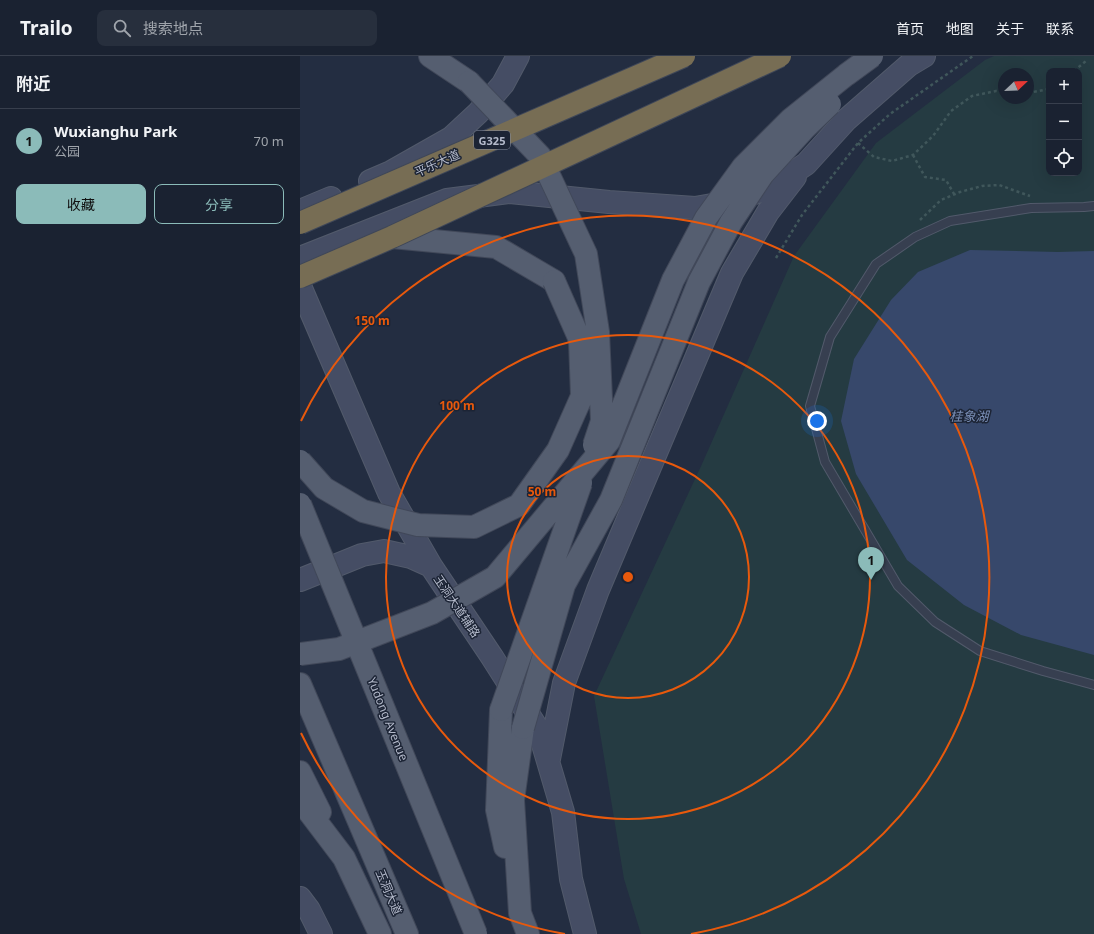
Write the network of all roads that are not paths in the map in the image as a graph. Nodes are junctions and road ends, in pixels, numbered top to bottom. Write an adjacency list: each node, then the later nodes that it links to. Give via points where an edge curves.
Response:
1 (430, 56): 28 (main road, bridge, via 468,82 540,156 586,254 598,332 602,421 500,710 497,810)
2 (518, 56): 10 (main road, via 498,90 451,138 391,172)
3 (684, 56): 11 (highway, 平乐大道 / G325, bridge)
4 (780, 56): 12 (highway, bridge)
5 (872, 56): 20 (main road, bridge, via 791,119 743,167 706,218 673,280 609,441 495,577 425,616 339,649)
6 (880, 56): 28 (main road, bridge, via 805,128 763,174 731,222 699,282 611,500 564,585 523,728 513,800)
7 (924, 56): 8 (main road, via 909,65 846,120)
8 (806, 164): 13 (main road, via 776,184 735,201 695,208 510,192 447,200); 23 (main road, via 768,212 732,273 598,590 564,683)
9 (1094, 206): 22 (lane, via 1031,208 950,221 915,237 876,264 830,337 810,406 825,462 898,586 935,622 980,651)
10 (300, 211)
11 (300, 223)
12 (392, 237): 14 (highway, bridge); 16 (main road, bridge, via 496,247 554,281 580,340 582,396 558,450 519,505 474,527 418,525 363,511 324,488)
13 (300, 258)
14 (300, 277)
15 (300, 286): 18 (main road, 玉洞大道辅路, via 390,493)
16 (300, 461)
17 (300, 504): 32 (main road, Yudong Avenue, bridge)
18 (430, 566): 19 (main road, via 411,557 384,550 362,554); 23 (main road, 玉洞大道辅路, via 539,731)
19 (300, 580)
20 (300, 654)
21 (300, 684): 31 (main road, 玉洞大道)
22 (1094, 685)
23 (548, 762): 34 (main road, 玉洞大道辅路, via 563,812 571,879)
24 (300, 772): 26 (main road)
25 (300, 800): 26 (main road)
26 (344, 858): 30 (main road)
27 (300, 898): 29 (main road)
28 (520, 912): 33 (main road)
29 (321, 934)
30 (380, 934)
31 (407, 934)
32 (476, 934)
33 (528, 934)
34 (585, 934)

